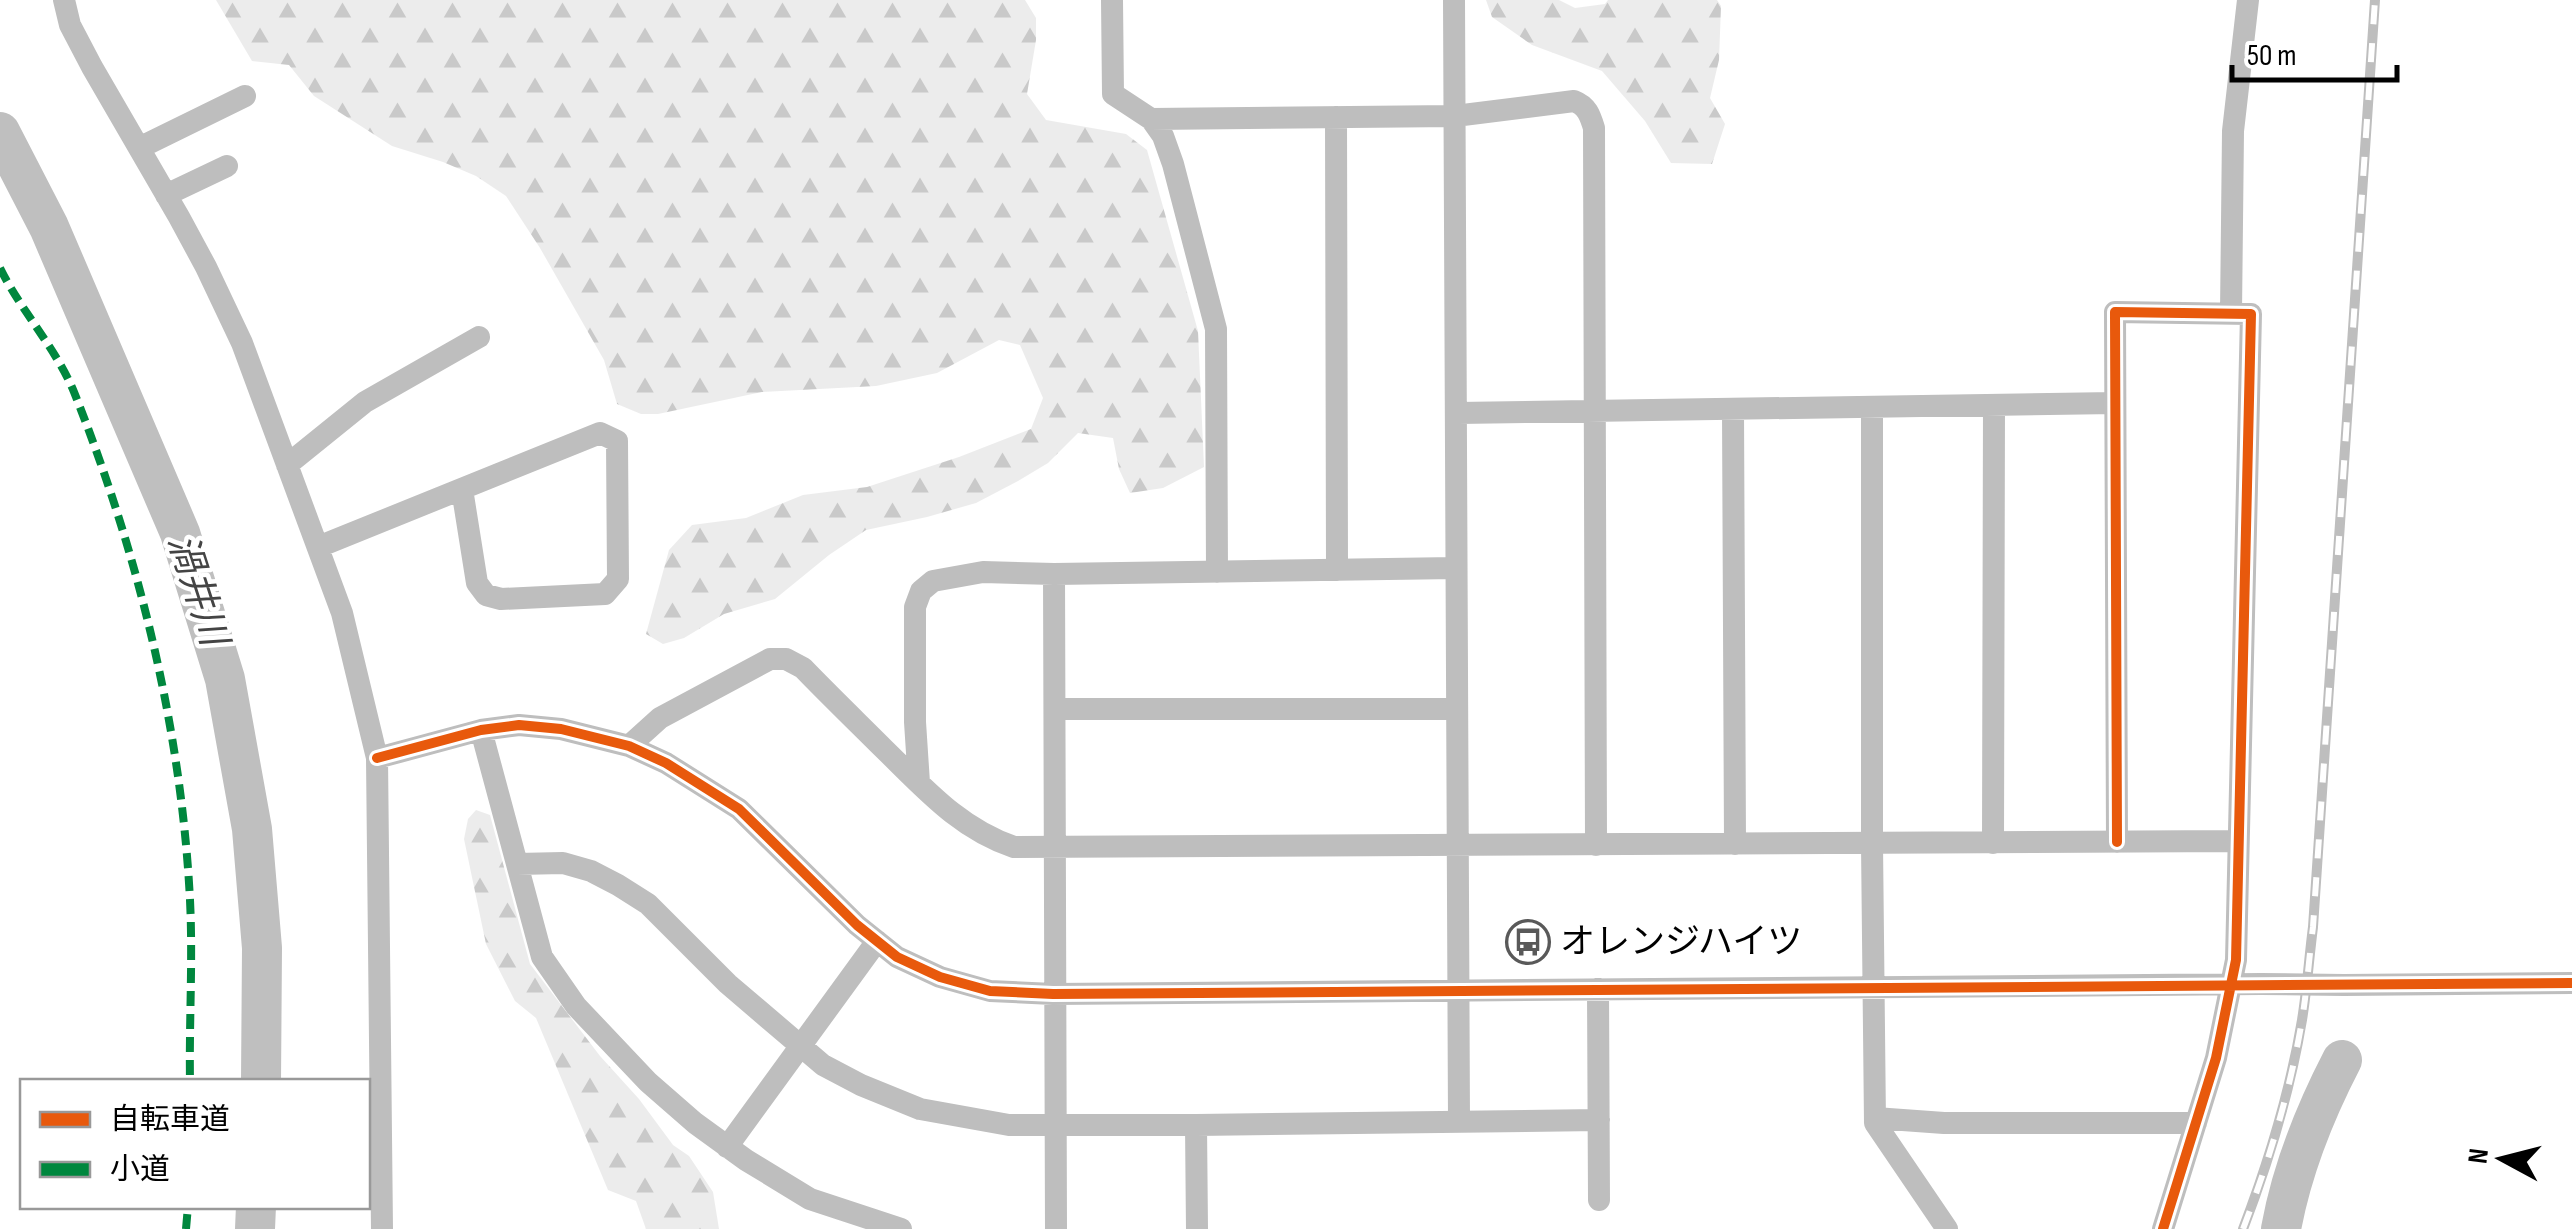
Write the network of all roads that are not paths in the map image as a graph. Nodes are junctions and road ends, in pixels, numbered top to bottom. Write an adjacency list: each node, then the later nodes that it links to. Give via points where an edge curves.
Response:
1 (64, 0): 9 (street, via 70,24)
2 (1112, 0): 8 (street, via 1113,94)
3 (1454, 0): 6 (street)
4 (2248, 0): 12 (street, via 2234,131)
5 (245, 96): 9 (street)
6 (1455, 116): 7 (street); 18 (street, via 1574,101 1590,114); 19 (street)
7 (1336, 117): 8 (street); 24 (street)
8 (1152, 120): 25 (street, via 1173,164 1216,329)
9 (139, 148): 11 (street)
10 (227, 166): 11 (street)
11 (166, 195): 20 (street, via 242,343)
12 (2231, 313): 14 (street, via 2115,312); 33 (street, via 2250,314)
13 (479, 337): 20 (street, via 364,402)
14 (2115, 403): 15 (street); 34 (street)
15 (1994, 406): 16 (street); 35 (street)
16 (1872, 408): 17 (street); 37 (street)
17 (1733, 410): 18 (street); 36 (street)
18 (1596, 412): 19 (street); 38 (street)
19 (1458, 413): 23 (street)
20 (287, 465): 22 (street)
21 (462, 489): 21 (street, via 600,433 617,441 618,580 606,594 486,595 477,583); 22 (street)
22 (318, 547): 31 (street, via 342,614)
23 (1455, 568): 24 (street); 28 (street)
24 (1337, 570): 25 (street)
25 (1217, 572): 26 (street)
26 (1054, 574): 27 (street); 32 (street, via 983,572 933,581 921,591 915,607)
27 (1055, 709): 28 (street); 40 (street)
28 (1457, 709): 39 (street)
29 (481, 730): 30 (street, via 561,729); 31 (street); 41 (street)
30 (630, 746): 32 (street, via 660,718 770,659 786,659 803,668); 42 (street, via 738,809)
31 (377, 758): 58 (street)
32 (919, 783): 40 (street, via 988,838 1014,847)
33 (2238, 841): 34 (street); 44 (street)
34 (2116, 842): 35 (street)
35 (1993, 843): 37 (street)
36 (1735, 844): 37 (street); 38 (street)
37 (1872, 844): 45 (street)
38 (1596, 845): 39 (street)
39 (1459, 846): 40 (street); 46 (street)
40 (1056, 848): 48 (street)
41 (517, 864): 49 (street, via 563,863 618,884 648,904); 56 (street, via 542,957 576,1006 648,1082)
42 (877, 941): 48 (street, via 896,957 956,982); 49 (street)
43 (2572, 983): 44 (street, bridge)
44 (2232, 984): 45 (street); 53 (street)
45 (1874, 988): 47 (street); 50 (street)
46 (1460, 990): 47 (street); 48 (street); 52 (street)
47 (1598, 990): 51 (street)
48 (1054, 994): 54 (street)
49 (800, 1046): 54 (street, via 861,1085 920,1108 1010,1125); 56 (street)
50 (1875, 1118): 53 (street); 62 (street)
51 (1599, 1120): 52 (street); 57 (street)
52 (1460, 1122): 55 (street)
53 (2196, 1123): 63 (street)
54 (1055, 1125): 55 (street); 60 (street)
55 (1196, 1126): 61 (street)
56 (728, 1146): 59 (street, via 810,1199)
57 (1599, 1200)
58 (382, 1229)
59 (901, 1229)
60 (1056, 1229)
61 (1197, 1229)
62 (1947, 1229)
63 (2163, 1229)

